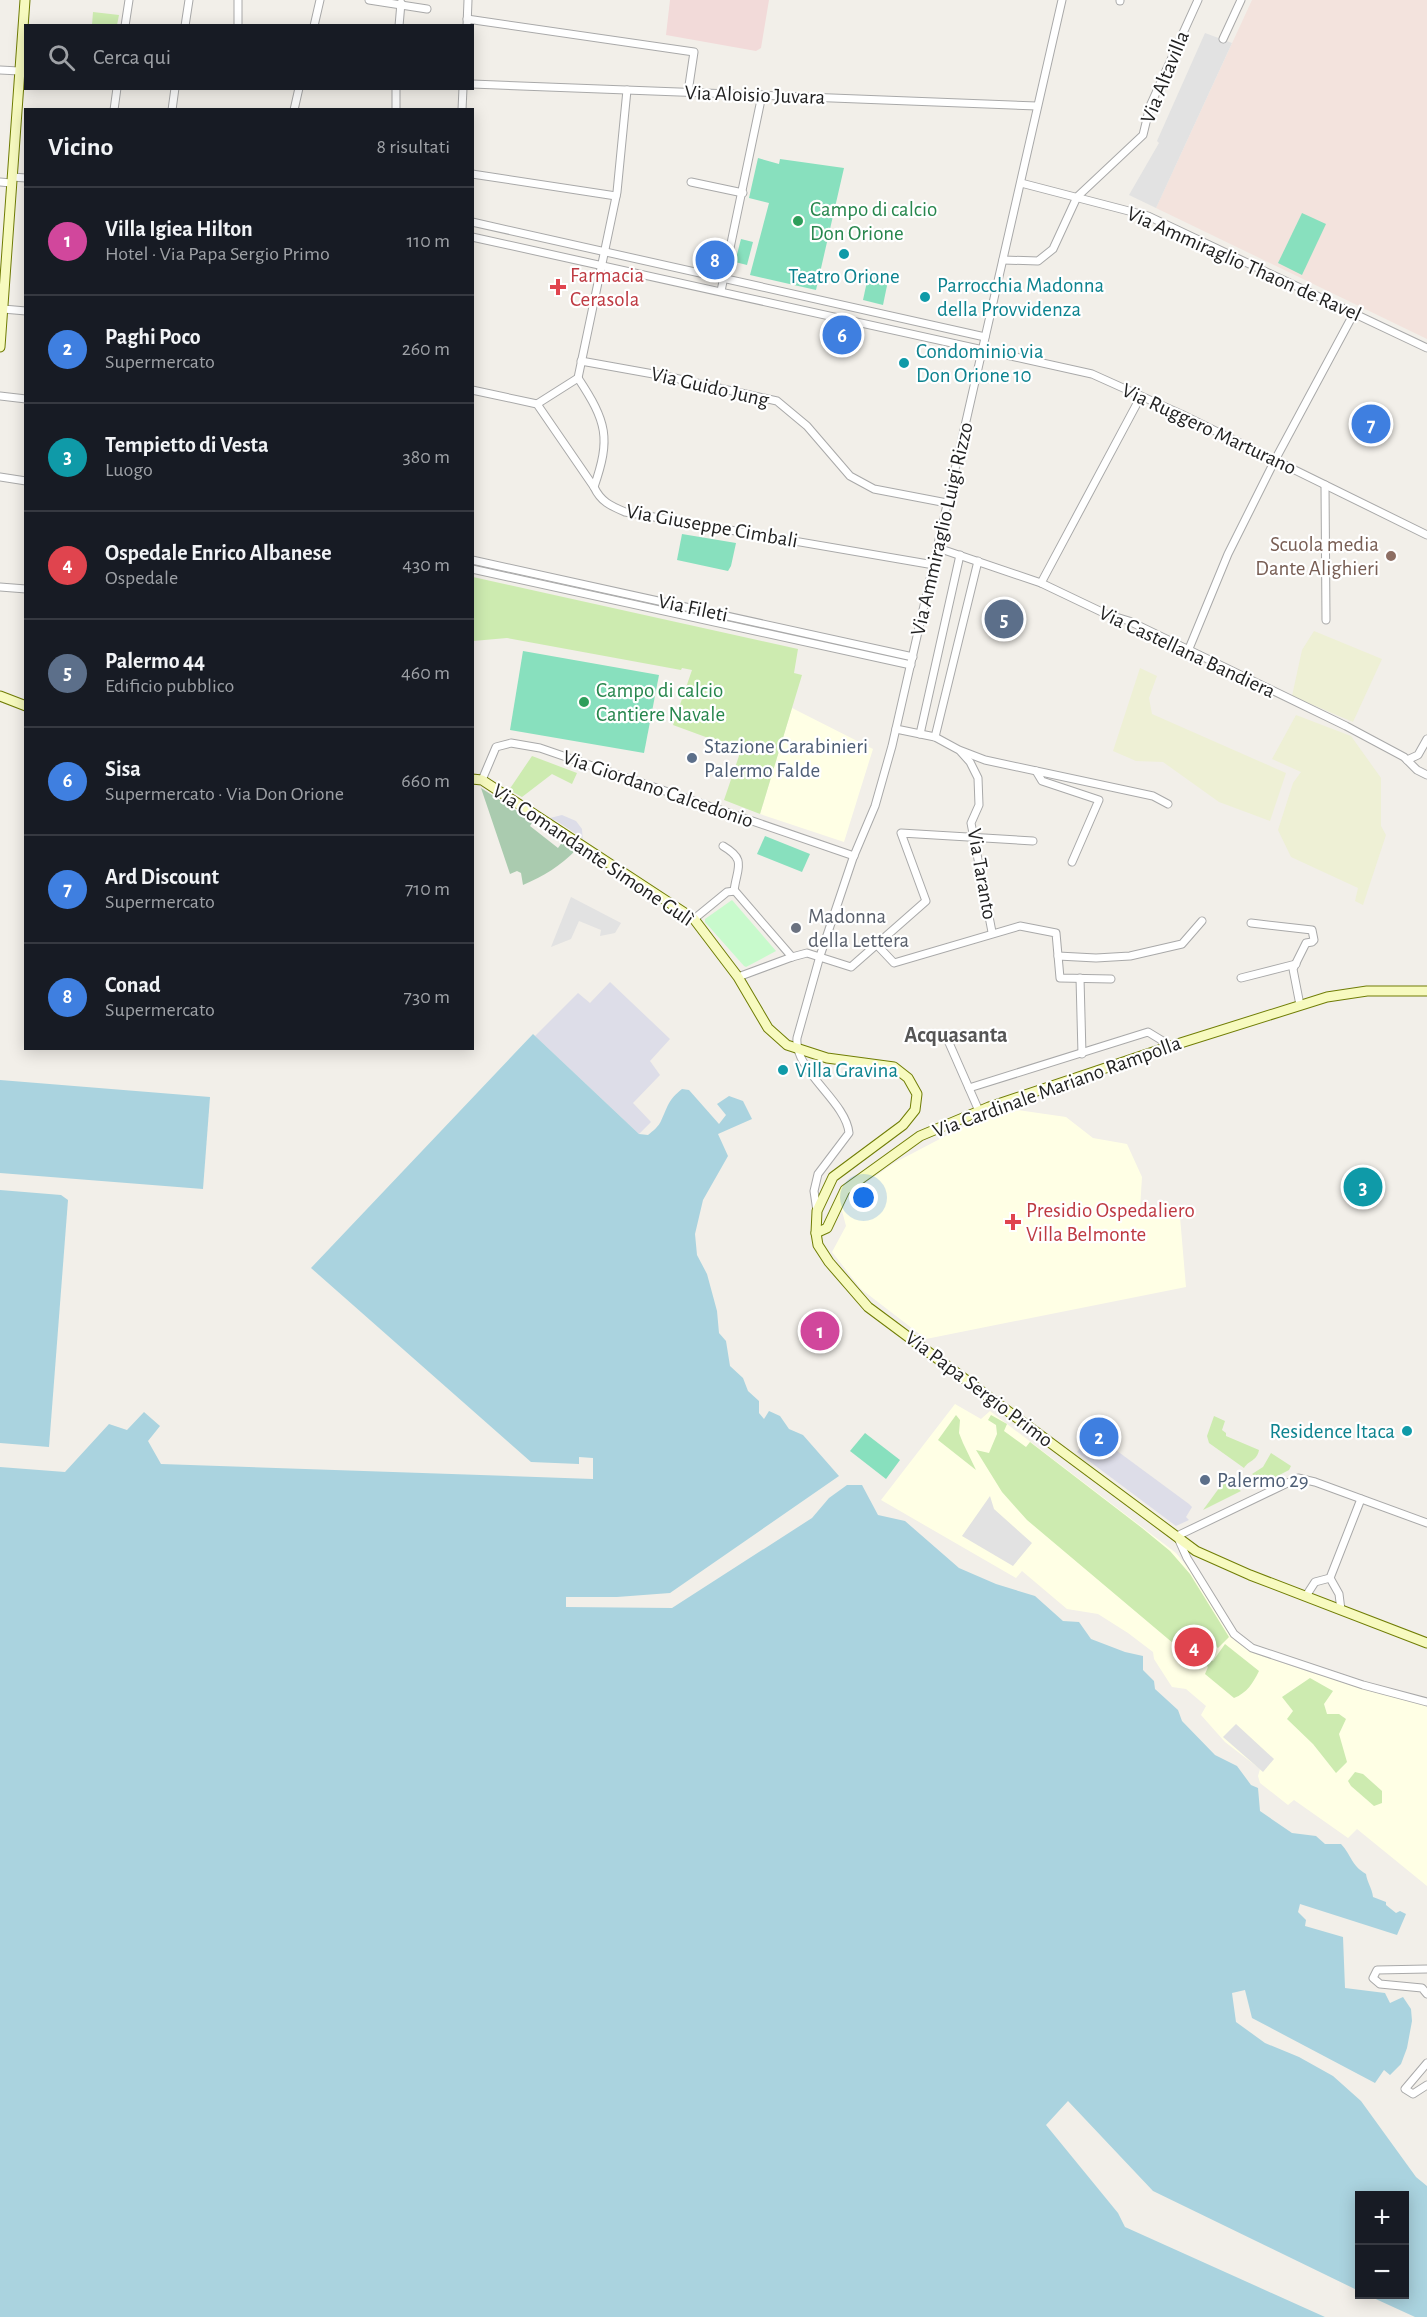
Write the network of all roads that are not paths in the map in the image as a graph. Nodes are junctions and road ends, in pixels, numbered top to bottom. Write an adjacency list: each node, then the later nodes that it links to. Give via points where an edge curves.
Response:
1 (25, 0): 20 (main road)
2 (129, 0): 14 (street)
3 (189, 0): 15 (street)
4 (238, 0): 16 (street)
5 (320, 0): 17 (street)
6 (369, 0): 11 (street)
7 (468, 0): 13 (street)
8 (1062, 0): 31 (street, Via Ammiraglio Luigi Rizzo)
9 (1198, 0): 45 (street, Via Altavilla, via 1150,106 1143,135)
10 (1240, 0): 19 (street)
11 (401, 2): 12 (street); 18 (street)
12 (427, 9)
13 (467, 22): 29 (street, via 694,52)
14 (125, 24)
15 (185, 24)
16 (238, 24)
17 (314, 24)
18 (399, 24)
19 (1223, 39)
20 (21, 68): 21 (street); 39 (main road)
21 (0, 70)
22 (474, 84): 28 (street, Via Aloisio Juvara)
23 (117, 90): 32 (street)
24 (175, 90): 33 (street)
25 (299, 90): 34 (street)
26 (396, 90): 35 (street)
27 (464, 90): 36 (street)
28 (627, 90): 29 (street, Via Aloisio Juvara); 44 (street)
29 (688, 93): 30 (street, Via Aloisio Juvara)
30 (762, 95): 31 (street, Via Aloisio Juvara); 43 (street)
31 (1038, 106): 42 (street, Via Ammiraglio Luigi Rizzo)
32 (114, 108)
33 (172, 108)
34 (294, 108)
35 (396, 108)
36 (462, 108)
37 (474, 174): 44 (street)
38 (24, 178): 39 (street)
39 (11, 180): 40 (street); 53 (main road)
40 (0, 182)
41 (691, 182): 43 (street)
42 (1020, 183): 45 (street, Via Ammiraglio Thaon de Ravel); 49 (street, Via Ammiraglio Luigi Rizzo)
43 (743, 193): 51 (street)
44 (616, 196): 48 (street)
45 (1077, 197): 49 (street, Via Altavilla, via 1053,249 1038,261); 55 (street, Via Ammiraglio Thaon de Ravel, via 1148,216)
46 (474, 222): 48 (street)
47 (474, 237): 50 (street, Via Ruggero Marturano)
48 (604, 252): 50 (street); 51 (street)
49 (1003, 260): 56 (street, Via Ammiraglio Luigi Rizzo)
50 (601, 265): 52 (street, Via Ruggero Marturano); 60 (street)
51 (724, 278): 52 (street); 56 (street)
52 (721, 291): 59 (street, Via Ruggero Marturano)
53 (3, 309): 54 (street); 57 (main road)
54 (24, 311)
55 (1354, 313): 58 (street, Via Ammiraglio Thaon de Ravel); 67 (street)
56 (985, 337): 59 (street, Via Ammiraglio Luigi Rizzo)
57 (0, 348)
58 (1427, 348)
59 (982, 350): 64 (street, Via Ruggero Marturano, via 1092,374); 72 (street, Via Ammiraglio Luigi Rizzo)
60 (581, 361): 61 (street); 72 (street, Via Guido Jung, via 777,401 807,426 850,476 874,489)
61 (579, 378): 66 (street); 71 (street, via 597,406 605,439 603,463)
62 (474, 390): 66 (street)
63 (0, 396): 65 (street)
64 (1141, 396): 67 (street, Via Ruggero Marturano); 80 (street)
65 (24, 399)
66 (537, 404): 71 (street, Via Giuseppe Cimbali)
67 (1275, 460): 70 (street, Via Ruggero Marturano); 84 (street, via 1228,554)
68 (0, 477): 69 (street)
69 (24, 481)
70 (1325, 485): 73 (street, Via Ruggero Marturano); 83 (street)
71 (594, 487): 78 (street, Via Giuseppe Cimbali, via 599,498 625,512)
72 (947, 503): 74 (street, Via Ammiraglio Luigi Rizzo)
73 (1427, 535)
74 (938, 549): 75 (street, Via Castellana Bandiera); 78 (street, Via Ammiraglio Luigi Rizzo)
75 (960, 555): 77 (street, Via Castellana Bandiera); 90 (street)
76 (474, 560): 85 (street, Via Fileti)
77 (978, 561): 80 (street, Via Castellana Bandiera); 91 (street)
78 (934, 565): 85 (street, Via Ammiraglio Luigi Rizzo)
79 (474, 569): 86 (street, Via Fileti)
80 (1041, 583): 84 (street, Via Castellana Bandiera)
81 (0, 587): 82 (street)
82 (24, 589)
83 (1326, 620)
84 (1188, 651): 94 (street, Via Castellana Bandiera, via 1346,726)
85 (913, 657): 86 (street, Via Ammiraglio Luigi Rizzo)
86 (911, 665): 89 (street, Via Ammiraglio Luigi Rizzo)
87 (0, 696): 88 (main road)
88 (24, 706)
89 (896, 729): 90 (street); 102 (street, Via Ammiraglio Luigi Rizzo, via 875,806)
90 (920, 734): 91 (street)
91 (935, 737): 93 (street)
92 (1427, 740): 94 (street, via 1418,755)
93 (959, 750): 95 (street); 99 (street, Via Taranto, via 978,778 979,805 971,823)
94 (1407, 760): 96 (street, Via Castellana Bandiera)
95 (1036, 771): 98 (street, via 1153,796); 103 (street, via 1042,781 1099,800)
96 (1427, 775)
97 (477, 779): 102 (street, Via Giordano Calcedonio, via 496,747 512,743 540,748); 105 (main road, Via Comandante Simone Gulì)
98 (1168, 804)
99 (974, 837): 100 (street); 108 (street, Via Taranto); 109 (street, via 901,833 926,902)
100 (1033, 841)
101 (723, 846): 104 (street, via 736,853 740,863)
102 (854, 856): 110 (street, Via Ammiraglio Luigi Rizzo)
103 (1072, 862)
104 (734, 891): 105 (street, via 727,892); 112 (street)
105 (694, 919): 114 (main road, Via Comandante Simone Gulì)
106 (1202, 921): 111 (street, via 1182,944 1130,956)
107 (1251, 923): 113 (street, via 1312,930 1314,940 1306,943)
108 (992, 933): 109 (street, via 894,963); 111 (street, via 1020,926 1056,933)
109 (877, 945): 110 (street, via 851,967)
110 (820, 956): 112 (street, via 807,953); 122 (street, Via Ammiraglio Luigi Rizzo)
111 (1058, 956): 115 (street, via 1060,978)
112 (792, 957): 114 (street)
113 (1296, 964): 116 (street); 119 (street, via 1293,969)
114 (738, 977): 122 (main road, Via Comandante Simone Gulì, via 768,1028)
115 (1080, 978): 117 (street); 123 (street)
116 (1241, 978)
117 (1111, 979)
118 (1427, 991): 119 (main road, Via Cardinale Mariano Rampolla, via 1367,991)
119 (1300, 1005): 121 (main road, Via Cardinale Mariano Rampolla)
120 (946, 1036): 124 (street)
121 (1170, 1046): 123 (street, via 1148,1032); 125 (main road, Via Cardinale Mariano Rampolla)
122 (797, 1050): 126 (street, via 848,1123 849,1133 818,1174 814,1191); 126 (main road, via 894,1067 908,1078 917,1094 915,1110 903,1125 833,1177)
123 (1083, 1054): 124 (street)
124 (969, 1088): 125 (street)
125 (979, 1111): 127 (main road, Via Cardinale Mariano Rampolla, via 920,1136 845,1190 826,1228)
126 (817, 1211): 127 (main road)
127 (816, 1233): 130 (main road, Via Papa Sergio Primo, via 818,1245 829,1262 868,1307)
128 (1361, 1499): 129 (street); 130 (street, via 1298,1479); 131 (street)
129 (1427, 1523)
130 (1178, 1537): 132 (main road, Via Papa Sergio Primo, via 1196,1551); 135 (street, via 1234,1634 1252,1648)
131 (1330, 1578): 132 (street, via 1315,1582); 133 (street, via 1339,1593)
132 (1306, 1596): 133 (main road, Via Papa Sergio Primo)
133 (1341, 1610): 134 (main road, Via Papa Sergio Primo)
134 (1427, 1643)
135 (1427, 1702)
136 (1427, 1969): 137 (street, via 1377,1970 1373,1978 1380,1984 1422,1988)
137 (1427, 1994)
138 (1427, 2063): 139 (street, via 1406,2089 1413,2094)
139 (1427, 2085)

